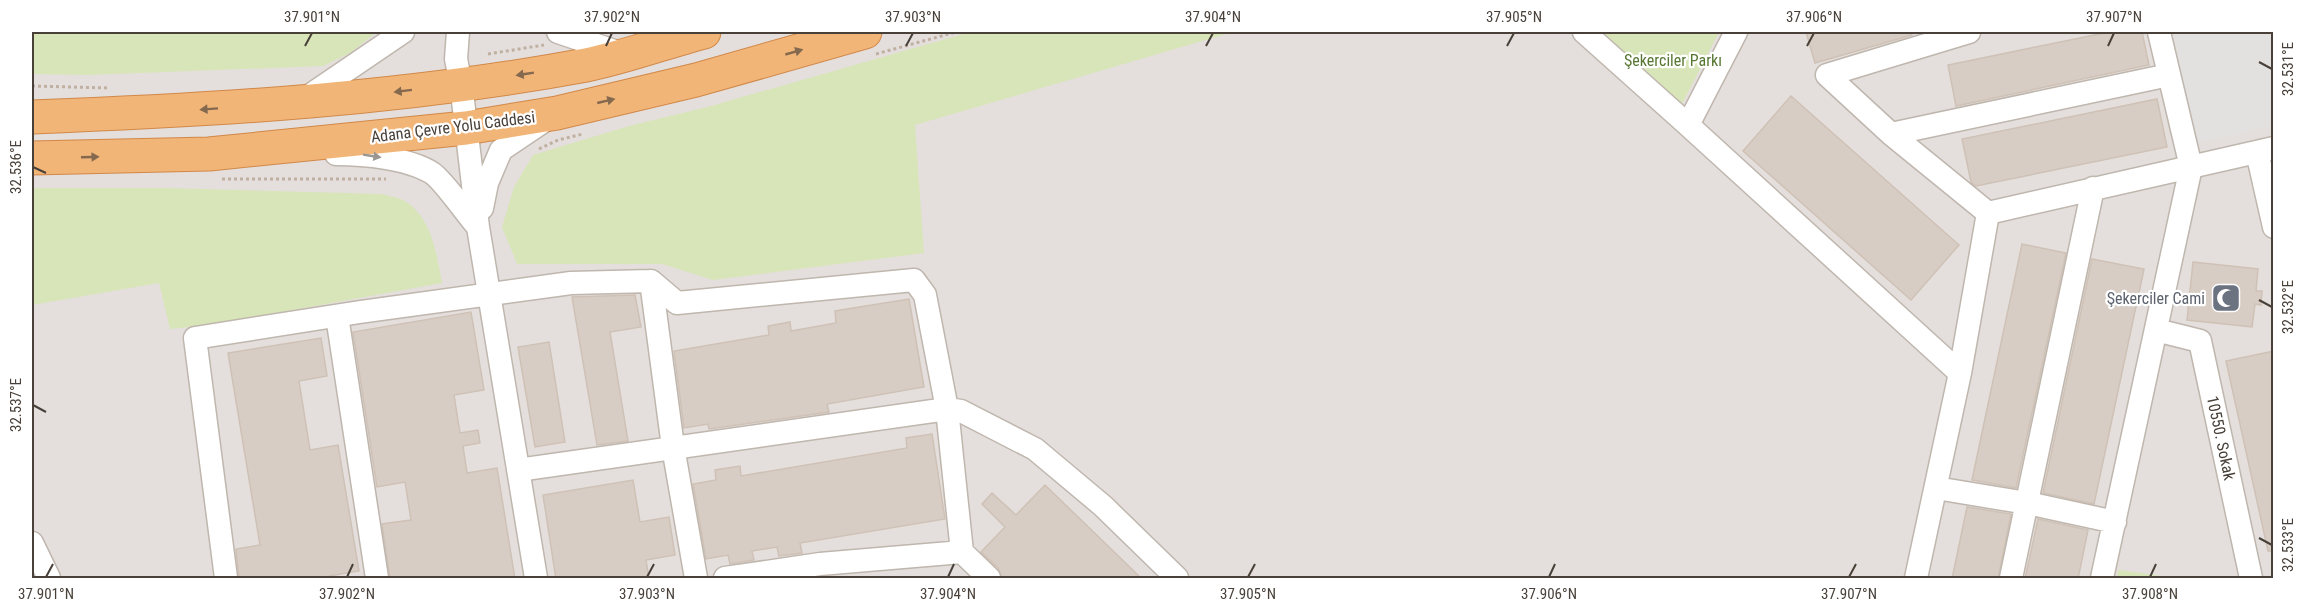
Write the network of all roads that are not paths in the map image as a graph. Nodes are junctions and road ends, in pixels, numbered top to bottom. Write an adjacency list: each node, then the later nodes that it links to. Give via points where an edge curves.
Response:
1 (403, 32): 13 (street)
2 (458, 32): 12 (street, via 456,59)
3 (558, 32): 10 (street)
4 (704, 32): 10 (highway)
5 (865, 32): 14 (highway, Adana Çevre Yolu Caddesi, one-way to 5, via 696,80)
6 (1584, 32): 16 (street)
7 (1736, 32): 16 (street)
8 (1969, 32): 18 (street, via 1827,75)
9 (2159, 32): 11 (street)
10 (623, 54): 12 (highway, one-way to 12, via 588,64)
11 (2169, 75): 18 (street); 22 (street)
12 (461, 84): 13 (highway, one-way to 13); 17 (street)
13 (299, 103): 15 (highway, one-way to 15)
14 (557, 113): 17 (highway, Adana Çevre Yolu Caddesi); 25 (street, via 501,150 487,183)
15 (32, 117)
16 (1688, 125): 31 (street)
17 (466, 128): 20 (highway, Adana Çevre Yolu Caddesi); 25 (street)
18 (1891, 134): 24 (street)
19 (2265, 150): 22 (street); 26 (street)
20 (209, 154): 21 (highway, Adana Çevre Yolu Caddesi, one-way to 20); 25 (street, one-way to 25, via 363,154 399,160 433,174)
21 (32, 158)
22 (2191, 167): 23 (street); 30 (street)
23 (2093, 188): 24 (street); 36 (street)
24 (1988, 213): 31 (street)
25 (478, 227): 28 (street)
26 (2274, 227)
27 (651, 281): 28 (street, via 571,283); 32 (street, via 677,303 914,280 925,295); 33 (street)
28 (488, 294): 29 (street); 34 (street)
29 (337, 315): 42 (street, via 195,338); 43 (street)
30 (2156, 330): 37 (street); 52 (street, 10550. Sokak, via 2200,341)
31 (1960, 373): 35 (street)
32 (947, 409): 33 (street); 39 (street); 48 (street, via 961,411 1035,449 1103,506)
33 (673, 447): 34 (street); 45 (street)
34 (518, 470): 44 (street)
35 (1936, 488): 36 (street); 49 (street)
36 (2027, 503): 37 (street); 50 (street)
37 (2115, 522): 51 (street)
38 (32, 543): 41 (street)
39 (962, 552): 40 (street); 47 (street)
40 (822, 571): 46 (street)
41 (49, 579)
42 (226, 579)
43 (377, 579)
44 (536, 579)
45 (696, 579)
46 (724, 579)
47 (989, 579)
48 (1177, 579)
49 (1916, 579)
50 (2011, 579)
51 (2102, 579)
52 (2251, 579)

